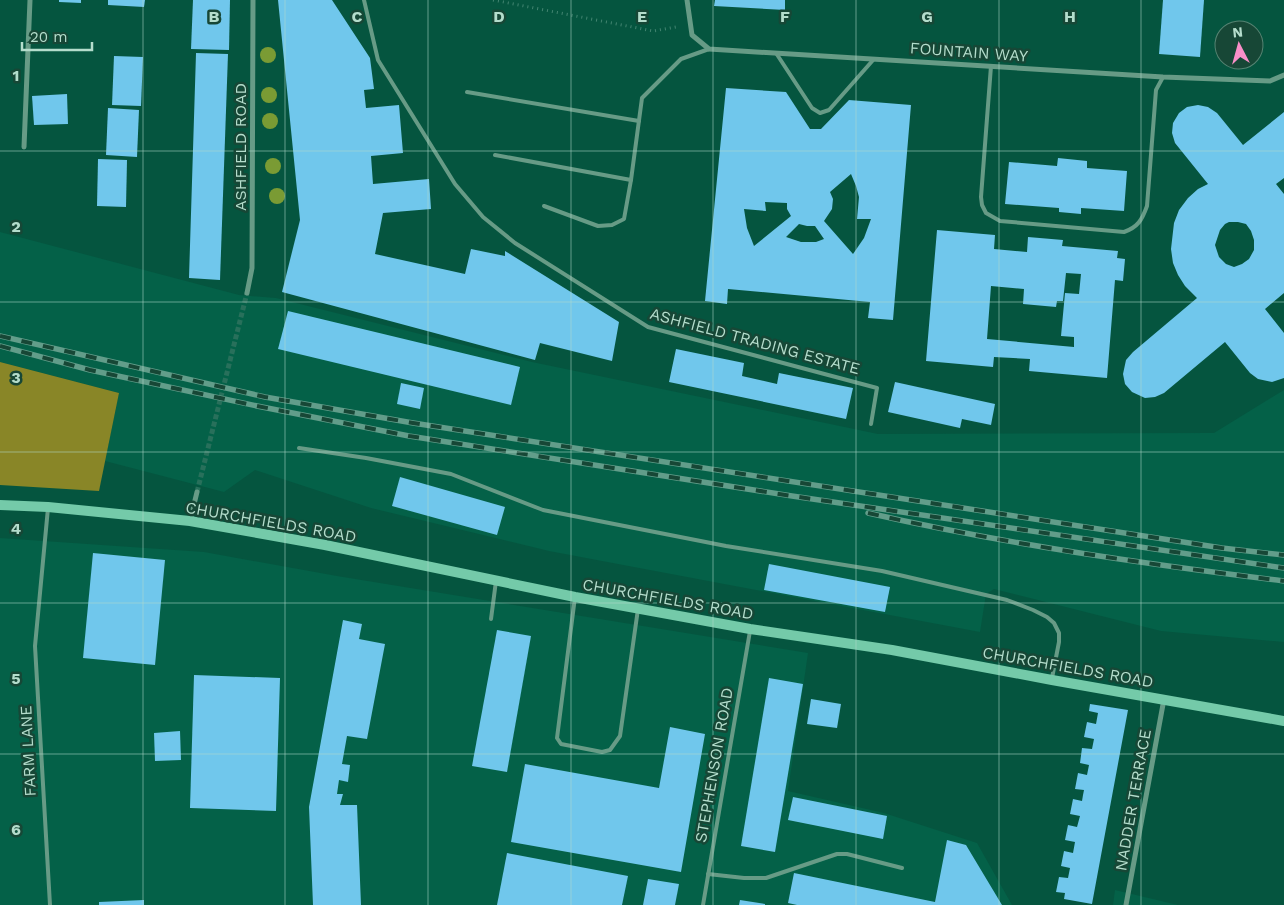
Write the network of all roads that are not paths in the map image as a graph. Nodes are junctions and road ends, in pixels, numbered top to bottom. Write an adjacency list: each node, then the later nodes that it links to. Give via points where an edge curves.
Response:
1 (30, 0): 13 (street)
2 (253, 0): 17 (street, ASHFIELD ROAD, via 252,268)
3 (364, 0): 18 (lane, ASHFIELD TRADING ESTATE, via 378,60 455,184 483,217 515,243 648,327 878,388)
4 (687, 0): 5 (street, via 692,35)
5 (709, 49): 6 (street, FOUNTAIN WAY); 12 (lane, via 681,59 658,80 642,98)
6 (776, 53): 7 (street, FOUNTAIN WAY); 7 (lane, via 812,108 820,113 829,110)
7 (874, 58): 8 (street, FOUNTAIN WAY)
8 (991, 66): 10 (street, FOUNTAIN WAY); 10 (lane, via 981,197 986,213 1006,222 1124,232 1138,226 1147,206 1156,90)
9 (1284, 75): 10 (street, FOUNTAIN WAY, via 1270,80)
10 (1163, 77)
11 (467, 92): 12 (lane)
12 (639, 121): 15 (lane)
13 (24, 147)
14 (495, 155): 15 (lane)
15 (632, 180): 16 (lane, via 624,219 612,225 598,226)
16 (544, 206)
17 (247, 293)
18 (871, 424)
19 (299, 448): 29 (lane, via 451,474 543,510 726,546 882,571 1007,600 1054,623 1059,642)
20 (197, 492): 23 (street)
21 (0, 505): 22 (street, CHURCHFIELDS ROAD)
22 (48, 507): 23 (street, CHURCHFIELDS ROAD); 34 (lane, FARM LANE, via 35,646)
23 (190, 522): 24 (street, CHURCHFIELDS ROAD, via 325,545)
24 (496, 581): 25 (street, CHURCHFIELDS ROAD); 27 (lane)
25 (575, 597): 26 (street, CHURCHFIELDS ROAD); 26 (lane, via 557,738 561,744 602,752 610,750 620,736)
26 (638, 609): 28 (street, CHURCHFIELDS ROAD)
27 (491, 619)
28 (750, 629): 29 (street, CHURCHFIELDS ROAD, via 892,650); 33 (lane, STEPHENSON ROAD)
29 (1052, 680): 30 (street, CHURCHFIELDS ROAD)
30 (1164, 699): 31 (street, CHURCHFIELDS ROAD); 36 (street, NADDER TERRACE)
31 (1284, 720)
32 (902, 868): 33 (lane, via 838,854 766,878)
33 (708, 874): 35 (lane, STEPHENSON ROAD)
34 (50, 905)
35 (703, 905)
36 (1126, 905)

